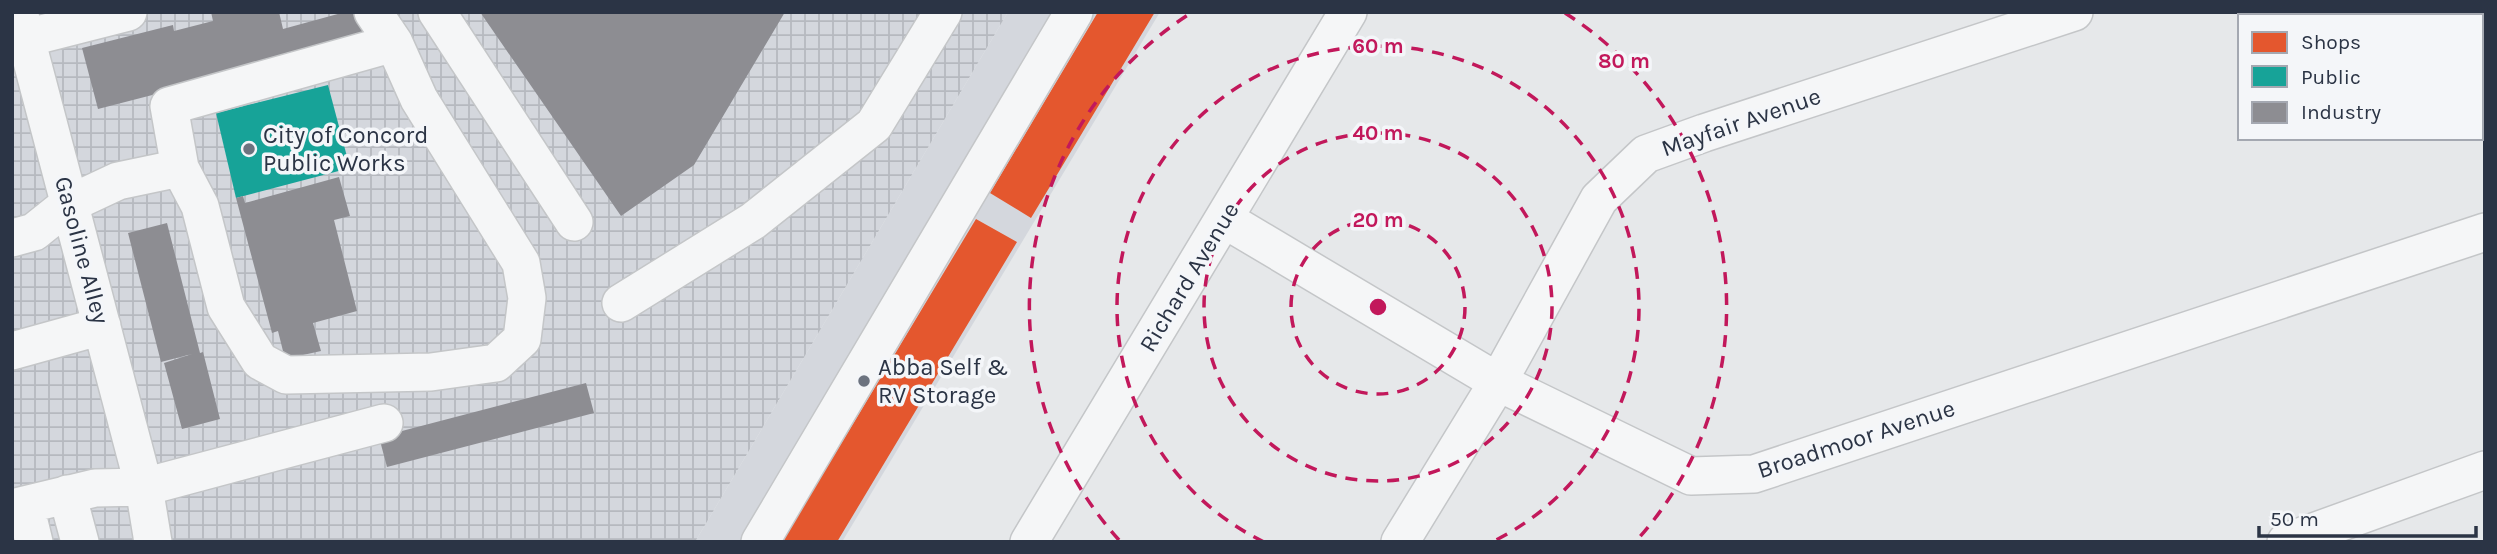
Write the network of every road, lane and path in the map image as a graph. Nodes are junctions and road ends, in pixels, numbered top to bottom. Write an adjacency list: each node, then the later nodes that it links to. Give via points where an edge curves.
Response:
1 (128, 12): 8 (street)
2 (373, 12): 9 (street)
3 (437, 12): 13 (street)
4 (943, 12): 16 (street, via 874,125 753,221)
5 (1074, 12): 28 (street)
6 (1348, 12): 12 (street, Richard Avenue)
7 (2074, 12): 19 (street, Mayfair Avenue, via 1646,154 1599,199)
8 (22, 25): 11 (street, Gasoline Alley)
9 (394, 43): 10 (street, via 169,106); 10 (street, via 419,99 521,263 527,298 522,339 496,363 431,372 286,375 260,361 226,307 200,206)
10 (180, 168): 11 (street, via 118,181)
11 (69, 204): 15 (street, via 34,232); 17 (street, Gasoline Alley)
12 (1224, 219): 19 (street, Broadmoor Avenue); 29 (street, Richard Avenue)
13 (574, 222)
14 (2485, 232): 19 (street, Broadmoor Avenue, via 1754,474 1691,476)
15 (12, 238)
16 (621, 303)
17 (102, 326): 18 (street); 22 (street, Gasoline Alley)
18 (12, 351)
19 (1498, 382): 30 (street, Mayfair Avenue)
20 (384, 424): 22 (street)
21 (2485, 470): 31 (street)
22 (144, 487): 23 (street); 27 (street, Gasoline Alley)
23 (67, 494): 24 (street); 26 (street)
24 (19, 506): 25 (street)
25 (34, 542)
26 (80, 542)
27 (153, 542)
28 (760, 542)
29 (1029, 542)
30 (1400, 542)
31 (2286, 542)

